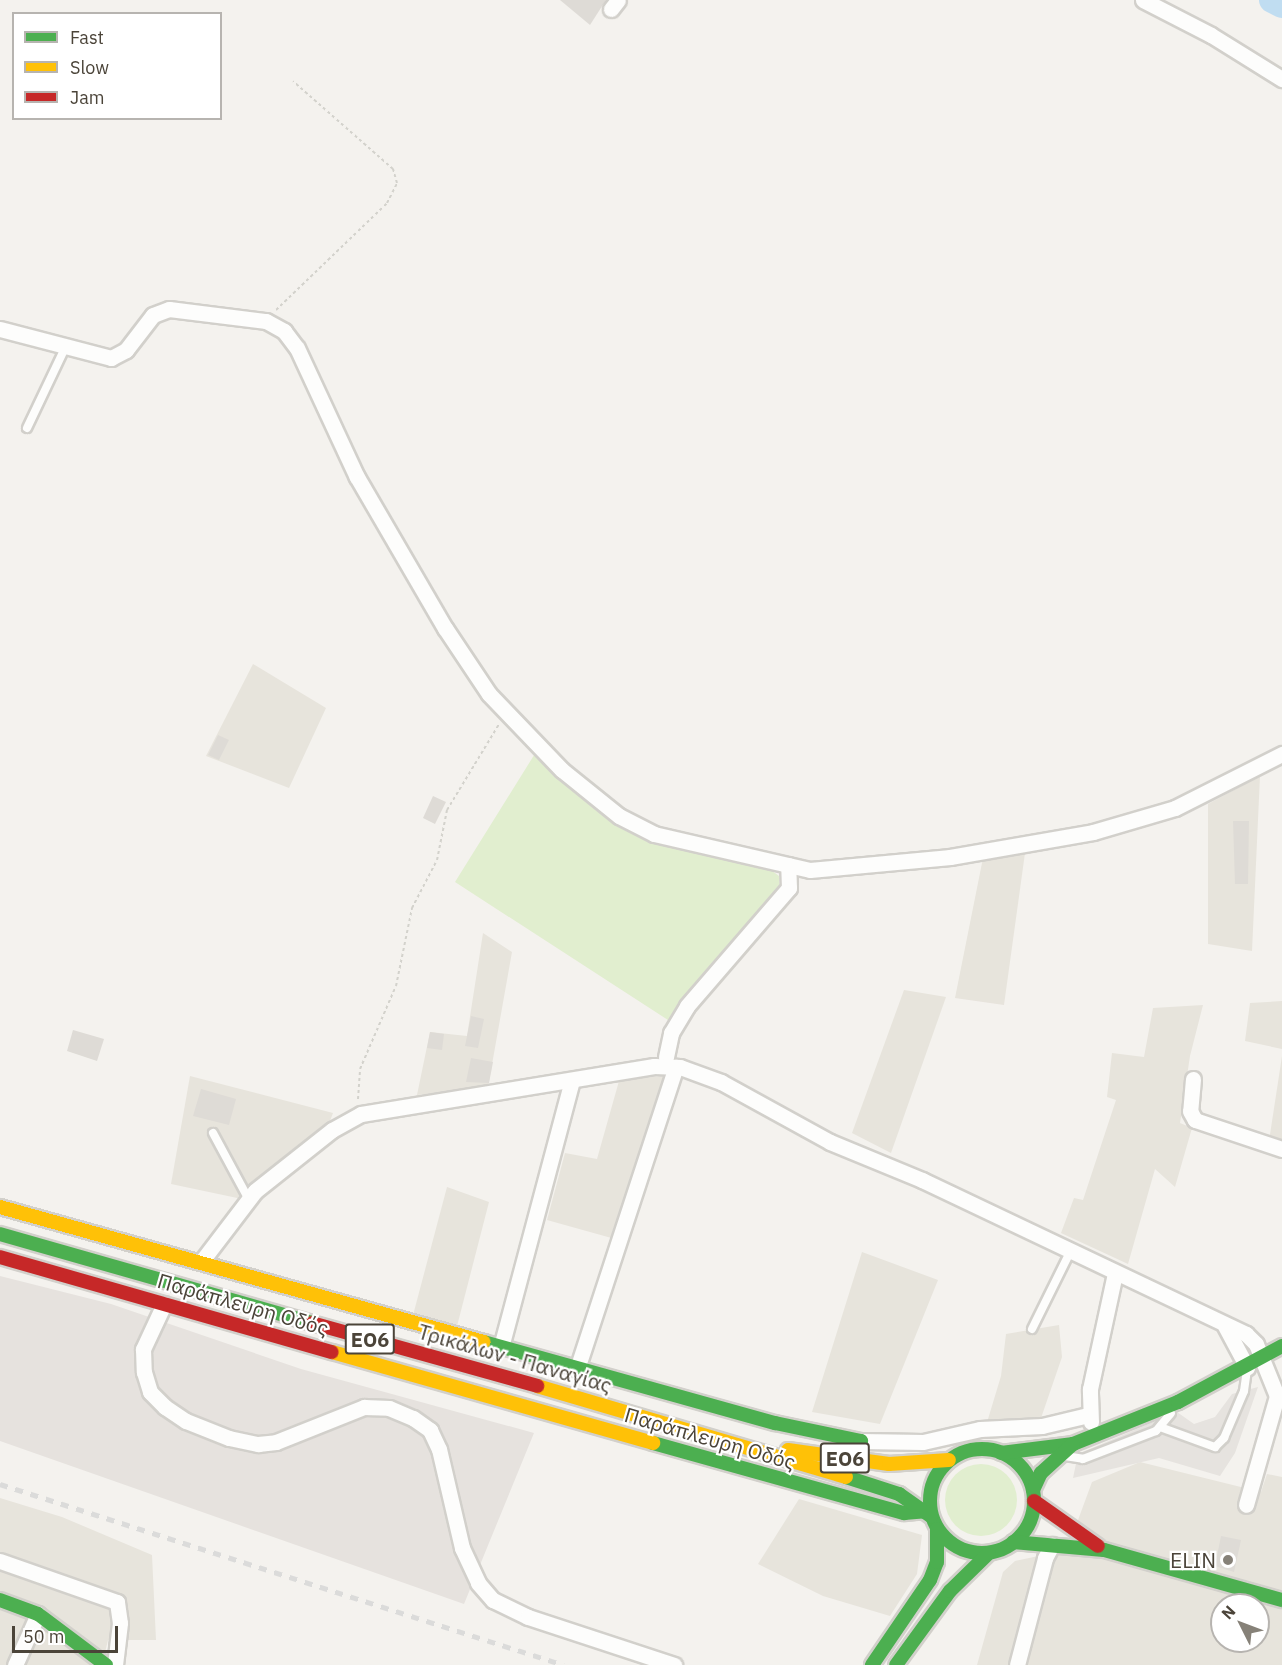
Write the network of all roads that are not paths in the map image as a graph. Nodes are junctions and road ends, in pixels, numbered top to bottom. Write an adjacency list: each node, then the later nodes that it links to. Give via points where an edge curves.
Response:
1 (1143, 0): 2 (street, via 1211,35)
2 (1282, 79)
3 (0, 329): 4 (street)
4 (65, 348): 5 (lane); 7 (street, via 101,357 118,356 153,315 169,309 266,321 291,338 363,486 460,653 507,716 562,770 632,824 654,834)
5 (27, 428)
6 (1282, 754): 8 (street, via 1175,808 1093,832 950,857)
7 (788, 865): 8 (street); 9 (street)
8 (810, 870): 9 (street)
9 (789, 888): 10 (street, via 687,1006 671,1033)
10 (671, 1062): 12 (street); 18 (street, via 721,1082 830,1142 913,1176); 29 (street)
11 (1193, 1079): 14 (street, via 1190,1111 1195,1120)
12 (572, 1081): 15 (street, via 361,1114 325,1135); 26 (street)
13 (213, 1133): 15 (lane)
14 (1282, 1149)
15 (248, 1198): 20 (street)
16 (0, 1207): 20 (main road, Παράπλευρη Οδός)
17 (0, 1234): 35 (main road, Τρικάλων - Παναγίας / ΕΟ6)
18 (1070, 1252): 21 (street); 24 (lane)
19 (0, 1257): 22 (main road, Παράπλευρη Οδός)
20 (201, 1262): 26 (main road, Παράπλευρη Οδός)
21 (1115, 1273): 23 (street); 31 (street)
22 (164, 1304): 43 (main road, Παράπλευρη Οδός, via 788,1482 904,1513); 56 (street, via 143,1349 150,1392 165,1407 186,1421 229,1438 258,1444 276,1442 364,1407 389,1408 412,1418 430,1431 439,1449 465,1557 478,1583 493,1600 528,1617)
23 (1225, 1326): 27 (street, via 1252,1339); 28 (street)
24 (1032, 1329)
25 (1282, 1346): 27 (main road, ΕΟ6)
26 (501, 1347): 29 (main road, Παράπλευρη Οδός)
27 (1262, 1358): 28 (main road, ΕΟ6); 42 (street, via 1277,1403)
28 (1247, 1367): 30 (main road, ΕΟ6); 32 (lane, via 1244,1391 1224,1438 1215,1447)
29 (577, 1369): 34 (main road, Παράπλευρη Οδός, via 775,1423)
30 (1178, 1402): 32 (lane); 33 (main road, ΕΟ6)
31 (1088, 1415): 33 (street); 34 (street, via 1042,1426 980,1429 923,1442)
32 (1160, 1427): 38 (lane, via 1083,1459)
33 (1096, 1435): 36 (main road, ΕΟ6)
34 (861, 1441): 39 (main road)
35 (741, 1444): 39 (main road, Τρικάλων - Παναγίας / ΕΟ6); 43 (main road, Τρικάλων - Παναγίας / ΕΟ6, via 899,1494)
36 (1073, 1444): 37 (main road, ΕΟ6); 38 (main road, ΕΟ6)
37 (1001, 1453): 40 (main road, ΕΟ6, via 974,1449); 41 (main road, via 1024,1470)
38 (1058, 1455): 41 (main road, ΕΟ6, via 1041,1473)
39 (858, 1460): 40 (main road, Τρικάλων - Παναγίας / ΕΟ6, via 920,1464)
40 (949, 1460): 43 (main road, via 932,1486)
41 (1034, 1496): 45 (main road, ΕΟ6, via 1029,1522); 47 (main road)
42 (1245, 1505)
43 (928, 1513): 44 (main road)
44 (937, 1529): 48 (main road, via 960,1549); 57 (main road, via 937,1562 930,1580)
45 (1013, 1542): 46 (main road); 48 (main road)
46 (1052, 1545): 47 (main road); 59 (street, via 1045,1558)
47 (1104, 1550): 51 (main road)
48 (989, 1552): 58 (main road, via 950,1591)
49 (0, 1561): 55 (street, via 117,1602 120,1623)
50 (0, 1600): 52 (main road)
51 (1282, 1600)
52 (38, 1614): 53 (street); 54 (main road)
53 (15, 1665)
54 (105, 1665)
55 (115, 1665)
56 (674, 1665)
57 (872, 1665)
58 (896, 1665)
59 (1017, 1665)

